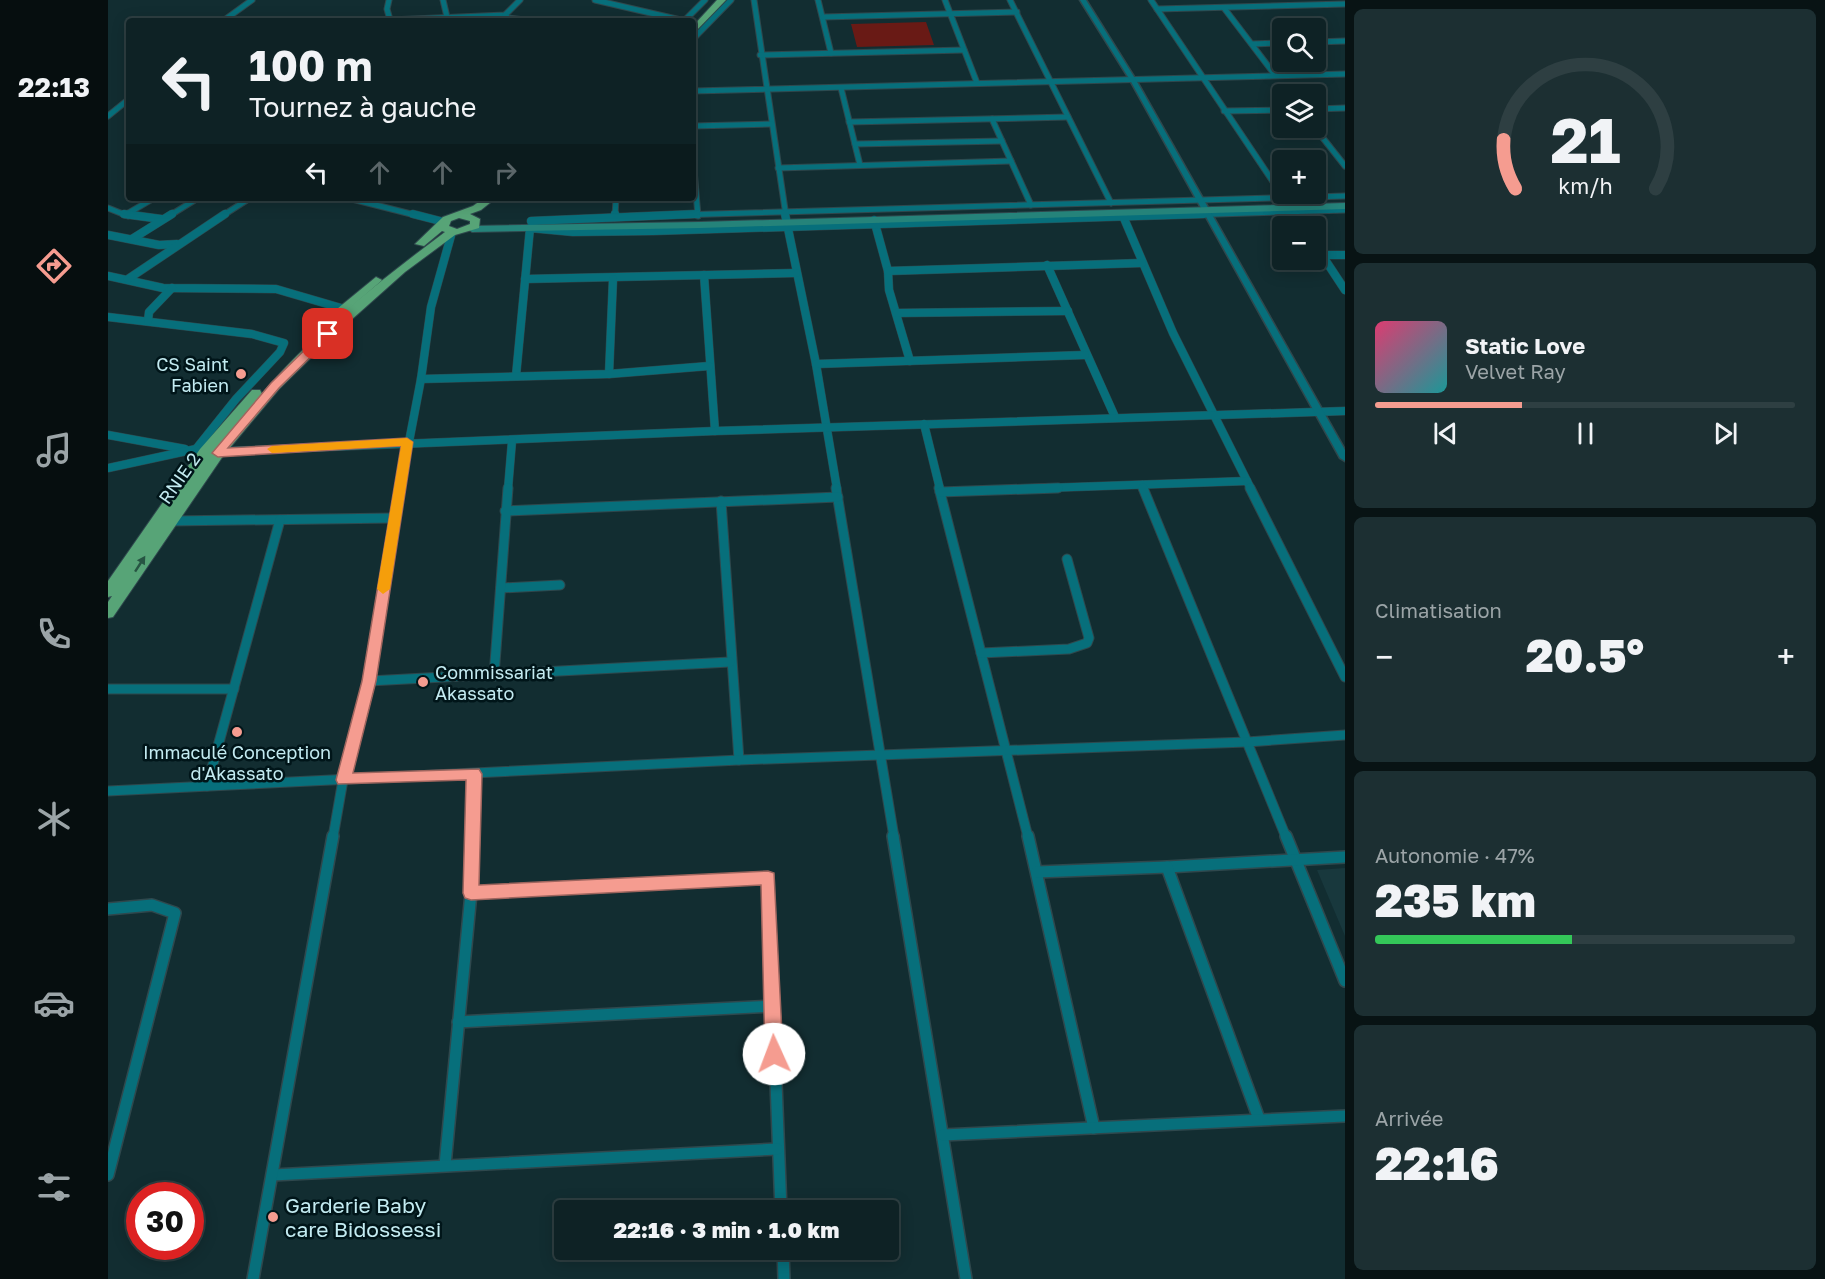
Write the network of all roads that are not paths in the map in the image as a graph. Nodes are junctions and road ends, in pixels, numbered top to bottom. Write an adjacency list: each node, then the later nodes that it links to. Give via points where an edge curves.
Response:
1 (252, 0): 23 (street)
2 (389, 0): 24 (street)
3 (443, 0): 21 (street)
4 (519, 0): 26 (street)
5 (595, 0): 27 (street)
6 (705, 0): 28 (street)
7 (712, 0): 29 (highway)
8 (722, 0): 30 (highway)
9 (731, 0): 31 (street)
10 (754, 0): 38 (street)
11 (819, 0): 22 (street)
12 (945, 0): 20 (street)
13 (1010, 0): 19 (street)
14 (1083, 0): 42 (street)
15 (1151, 0): 18 (street)
16 (1344, 2): 17 (street)
17 (1224, 8): 18 (street); 35 (street)
18 (1157, 9): 41 (street)
19 (1017, 12): 20 (street); 43 (street)
20 (950, 14): 22 (street); 36 (street)
21 (447, 17): 25 (street); 26 (street)
22 (823, 17): 37 (street)
23 (227, 18)
24 (389, 18)
25 (428, 18)
26 (506, 18)
27 (671, 18)
28 (687, 18)
29 (695, 18)
30 (696, 28)
31 (696, 36)
32 (1345, 41): 33 (street)
33 (1326, 42)
34 (1272, 43): 35 (street)
35 (1252, 44): 40 (street)
36 (964, 50): 37 (street); 44 (street)
37 (831, 53): 38 (street)
38 (760, 54): 46 (street)
39 (1345, 74): 40 (street)
40 (1275, 75): 41 (street)
41 (1203, 78): 42 (street); 52 (street)
42 (1132, 80): 43 (street); 82 (street)
43 (1051, 82): 44 (street); 54 (street)
44 (977, 83): 45 (street)
45 (841, 88): 46 (street); 56 (street)
46 (764, 90): 47 (street); 57 (street)
47 (696, 91)
48 (126, 101): 53 (street)
49 (1345, 108): 50 (street)
50 (1326, 109)
51 (1272, 110): 52 (street)
52 (1224, 111): 68 (street)
53 (108, 116)
54 (1068, 117): 55 (street); 80 (street)
55 (992, 119): 56 (street); 60 (street)
56 (849, 122): 61 (street)
57 (771, 124): 58 (street); 67 (street)
58 (696, 126)
59 (1323, 138): 62 (street)
60 (1002, 141): 61 (street); 64 (street)
61 (855, 144): 65 (street)
62 (1335, 153): 63 (street); 66 (street)
63 (1345, 153)
64 (1011, 161): 65 (street); 81 (street)
65 (860, 165): 67 (street)
66 (1345, 166)
67 (778, 168): 93 (street)
68 (1272, 180)
69 (696, 193): 88 (street)
70 (1326, 198): 71 (main road)
71 (1345, 198)
72 (1272, 200): 82 (main road)
73 (149, 201): 86 (street)
74 (193, 201): 92 (street)
75 (245, 201): 100 (street)
76 (358, 201): 97 (street)
77 (486, 201): 87 (highway, RNIE 2 / RNIE 2)
78 (499, 201): 95 (highway, RNIE 2 / RNIE 2)
79 (616, 201): 91 (street)
80 (1111, 202): 81 (street); 82 (street)
81 (1031, 205): 93 (street)
82 (1204, 207): 84 (main road); 85 (street); 89 (street); 93 (main road); 94 (main road); 130 (street)
83 (108, 208): 86 (street)
84 (1345, 208): 85 (street)
85 (1293, 211): 90 (street)
86 (125, 215): 92 (street)
87 (460, 215): 95 (highway); 97 (highway, RNIE 2 / RNIE 2)
88 (698, 216): 91 (street); 93 (street)
89 (1123, 216): 94 (street); 106 (street)
90 (1296, 216)
91 (615, 217): 96 (street)
92 (162, 219): 99 (street)
93 (788, 220): 94 (main road); 96 (main road); 109 (street)
94 (875, 222): 108 (street)
95 (474, 223): 96 (main road); 97 (highway, RNIE 2 / RNIE 2)
96 (531, 225): 113 (street)
97 (446, 226): 117 (highway, RNIE 2 / RNIE 2); 128 (street); 139 (highway, RNIE 2 / RNIE 2)
98 (108, 236): 99 (street)
99 (132, 239): 101 (street)
100 (178, 244): 101 (street); 104 (street)
101 (159, 245): 104 (street)
102 (1326, 255): 103 (street)
103 (1345, 255)
104 (158, 257): 112 (street)
105 (1326, 262): 116 (street)
106 (1142, 263): 107 (street); 131 (street)
107 (1047, 265): 108 (street); 118 (street)
108 (888, 271): 119 (street)
109 (796, 273): 110 (street); 124 (street)
110 (704, 275): 114 (street); 125 (street)
111 (108, 276): 112 (street)
112 (128, 279): 115 (street)
113 (525, 279): 114 (street); 127 (street)
114 (613, 279): 126 (street)
115 (172, 288): 117 (street, via 276,290); 121 (street, via 150,312)
116 (1345, 290)
117 (341, 308): 139 (highway, RNIE 2 / RNIE 2)
118 (1068, 311): 119 (street); 122 (street)
119 (896, 313): 123 (street)
120 (108, 317): 121 (street)
121 (148, 321): 139 (street, via 252,334 284,343 236,399)
122 (1085, 355): 123 (street); 132 (street)
123 (910, 361): 124 (street)
124 (816, 364): 134 (street)
125 (709, 366): 126 (street); 135 (street)
126 (609, 374): 127 (street)
127 (516, 376): 128 (street)
128 (421, 380): 138 (street)
129 (1345, 411): 130 (street)
130 (1318, 412): 131 (street); 140 (street)
131 (1213, 413): 132 (street); 142 (street)
132 (1114, 417): 133 (street)
133 (924, 424): 134 (street); 144 (street)
134 (826, 428): 135 (street); 145 (street)
135 (715, 431): 137 (street)
136 (108, 435): 139 (street)
137 (512, 441): 138 (street); 147 (street)
138 (407, 442): 139 (street); 148 (street)
139 (202, 451): 141 (street); 150 (highway, RNIE 2 / RNIE 2); 154 (highway, RNIE 2 / RNIE 2)
140 (1345, 458)
141 (108, 468)
142 (1246, 481): 143 (street); 159 (street)
143 (1142, 485): 144 (street); 164 (street)
144 (940, 492): 156 (street)
145 (838, 497): 146 (street); 166 (street)
146 (721, 501): 147 (street); 157 (street)
147 (505, 511): 153 (street)
148 (394, 518): 149 (street); 160 (street)
149 (280, 520): 150 (street); 162 (street)
150 (171, 522): 155 (highway, RNIE 2 / RNIE 2, one-way to 150)
151 (1067, 559): 156 (street, via 1089,638 1087,643 1069,649)
152 (560, 585): 153 (street)
153 (501, 588): 158 (street)
154 (108, 592)
155 (108, 613)
156 (981, 653): 165 (street)
157 (730, 662): 158 (street); 167 (street)
158 (494, 676): 160 (street)
159 (1345, 677)
160 (369, 681): 169 (street)
161 (108, 689): 162 (street)
162 (234, 689): 170 (street)
163 (1345, 735): 164 (street)
164 (1247, 742): 165 (street); 173 (street)
165 (1007, 750): 166 (street); 175 (street)
166 (880, 755): 167 (street); 184 (street)
167 (739, 760): 168 (street)
168 (474, 774): 169 (street); 176 (street)
169 (344, 780): 170 (street); 188 (street)
170 (207, 786): 171 (street)
171 (108, 791)
172 (1345, 857): 173 (street)
173 (1295, 860): 174 (street); 178 (street)
174 (1167, 867): 175 (street); 182 (street)
175 (1037, 872): 183 (street)
176 (471, 893): 179 (street, via 768,878); 180 (street)
177 (108, 909): 187 (street, via 157,905 169,907 175,913)
178 (1345, 981)
179 (773, 1006): 180 (street); 185 (street)
180 (458, 1022): 186 (street)
181 (1345, 1116): 182 (street)
182 (1259, 1119): 183 (street)
183 (1094, 1128): 184 (street)
184 (943, 1135): 193 (street)
185 (777, 1149): 186 (street); 189 (street)
186 (445, 1165): 188 (street)
187 (108, 1175)
188 (273, 1175): 191 (street)
189 (780, 1200)
190 (783, 1260): 192 (street)
191 (253, 1279)
192 (784, 1279)
193 (966, 1279)

